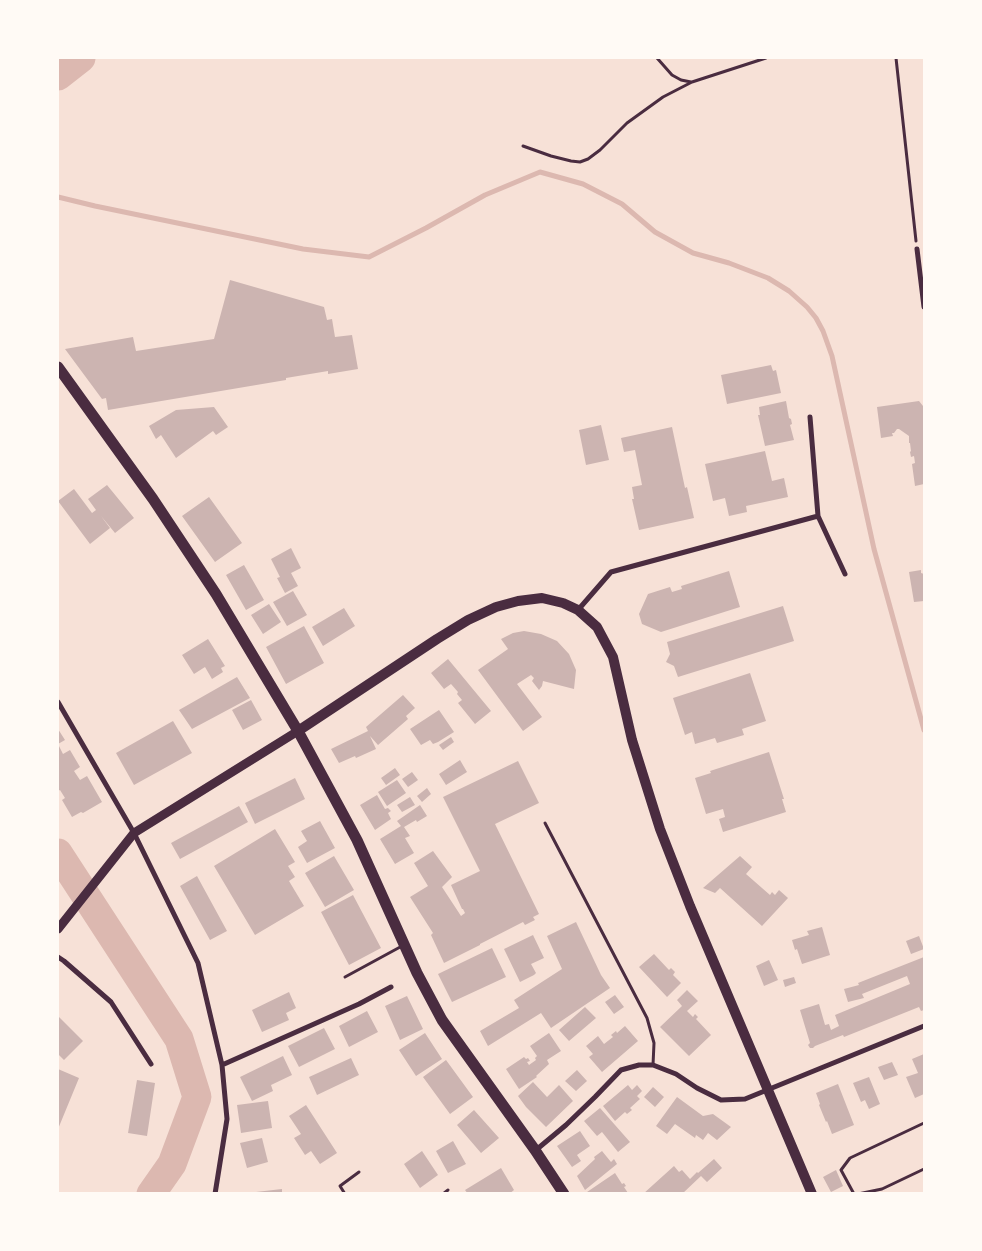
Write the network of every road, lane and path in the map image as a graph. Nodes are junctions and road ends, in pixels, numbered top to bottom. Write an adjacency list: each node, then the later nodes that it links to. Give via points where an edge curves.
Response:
1 (657, 58): 4 (path, via 672,75)
2 (766, 58): 4 (path)
3 (896, 58): 6 (path)
4 (692, 82): 5 (path, via 637,115 588,159 571,161)
5 (523, 146)
6 (916, 250): 7 (street)
7 (924, 307)
8 (58, 367): 14 (main road, via 216,594)
9 (810, 417): 10 (street)
10 (818, 516): 11 (street); 12 (street, via 611,572)
11 (845, 574)
12 (578, 610): 14 (main road, via 542,598 496,607 437,639); 26 (main road, via 597,628 612,656 632,740 660,828)
13 (58, 702): 16 (street)
14 (298, 731): 16 (street); 18 (main road, via 356,840)
15 (546, 823): 25 (lane, via 647,1018 654,1043)
16 (134, 833): 17 (street); 24 (street, via 198,963)
17 (60, 926)
18 (405, 945): 20 (lane); 28 (main road, via 442,1020)
19 (58, 957): 23 (street, via 111,1002)
20 (345, 977)
21 (391, 987): 24 (street)
22 (924, 1026): 26 (street)
23 (151, 1064)
24 (222, 1065): 32 (street, via 227,1119)
25 (653, 1065): 26 (street, via 676,1074 721,1100 745,1099); 28 (street, via 622,1070)
26 (768, 1091): 36 (main road)
27 (924, 1123): 37 (lane, via 850,1158 842,1170)
28 (536, 1150): 35 (main road)
29 (924, 1169): 38 (lane, via 882,1189)
30 (359, 1172): 33 (lane, via 340,1186)
31 (448, 1190): 34 (lane)
32 (215, 1194)
33 (345, 1194)
34 (443, 1194)
35 (564, 1194)
36 (812, 1194)
37 (854, 1194)
38 (858, 1194)

